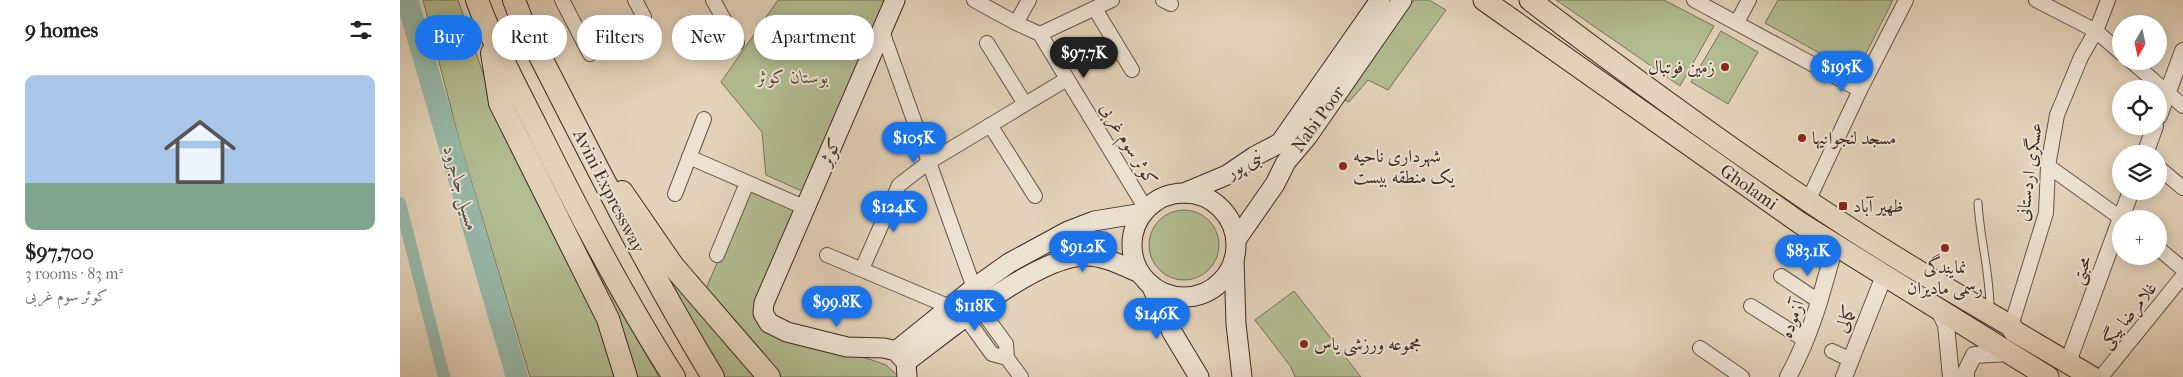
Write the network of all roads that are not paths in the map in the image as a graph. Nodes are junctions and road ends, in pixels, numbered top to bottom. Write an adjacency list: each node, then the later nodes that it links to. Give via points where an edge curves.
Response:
1 (477, 0): 25 (highway, Avini Expressway)
2 (514, 0): 41 (highway, Avini Expressway, via 522,22)
3 (562, 0): 24 (street)
4 (635, 0): 20 (street)
5 (713, 0): 21 (street)
6 (896, 0): 26 (main road, کوثر)
7 (974, 0): 23 (street)
8 (1029, 0): 23 (street)
9 (1112, 0): 19 (street)
10 (1380, 0): 48 (main road, نبی پور, via 1280,143 1227,175)
11 (1402, 0): 56 (main road, Nabi Poor, via 1307,137 1286,162 1275,184)
12 (1484, 0): 57 (main road, Gholami)
13 (1530, 0): 51 (main road, Gholami, via 1632,78)
14 (1694, 0): 22 (street)
15 (1749, 0): 22 (street)
16 (1906, 0): 35 (street)
17 (2036, 0): 27 (street)
18 (2108, 0): 27 (street, عسگری اردستانی)
19 (1096, 9): 28 (street); 32 (street)
20 (643, 15)
21 (721, 15)
22 (1736, 22): 35 (street)
23 (1016, 23): 28 (street)
24 (577, 29)
25 (488, 30): 86 (highway, via 500,103 608,319); 87 (highway, Avini Expressway, via 568,191)
26 (882, 31): 43 (street); 53 (main road, کوثر)
27 (2096, 31): 30 (street); 44 (street, عسگری اردستانی, via 2057,115)
28 (1040, 34): 34 (street, کوثر سوم غربی)
29 (987, 43): 37 (street)
30 (2112, 45)
31 (2183, 51): 36 (street)
32 (1132, 70)
33 (2141, 70): 36 (street)
34 (1067, 79): 37 (street); 54 (street, کوثر سوم غربی)
35 (1860, 90): 51 (street)
36 (2168, 93): 38 (street)
37 (1025, 104): 40 (street)
38 (2183, 106)
39 (704, 119): 42 (street)
40 (990, 125): 43 (street); 50 (street)
41 (587, 146): 88 (highway, Avini Expressway, via 672,310); 89 (highway, via 673,266)
42 (689, 158): 46 (street); 49 (street)
43 (929, 162): 63 (street, via 899,185); 69 (street)
44 (2048, 166): 55 (street); 76 (street, عسگری اردستانی, via 2046,213)
45 (2167, 175): 47 (street)
46 (747, 183): 53 (street); 59 (street)
47 (2183, 188)
48 (1184, 193): 54 (main road, via 1157,200); 56 (main road, via 1199,195 1219,207 1232,225)
49 (675, 194)
50 (1035, 196)
51 (1808, 201): 75 (main road, Gholami)
52 (1978, 203): 75 (lane, via 1979,229 1990,286)
53 (806, 208): 84 (main road, کوثر, via 764,303 763,313 769,323 787,332 846,347 884,348)
54 (1145, 211): 68 (main road, via 1135,227 1132,243 1134,259); 69 (main road, via 1094,221 1068,231 1010,263)
55 (2112, 211)
56 (1236, 240): 62 (main road)
57 (1835, 245): 66 (main road, Gholami); 70 (street, آزموده)
58 (2112, 245): 83 (street, محبتی)
59 (717, 255)
60 (827, 256): 63 (street)
61 (2167, 256): 64 (street)
62 (1234, 259): 68 (main road, via 1219,284 1192,296 1163,293); 92 (main road)
63 (862, 269): 72 (street)
64 (2183, 269)
65 (1781, 276): 70 (street)
66 (1884, 276): 73 (main road, Gholami); 82 (street, کمالی)
67 (2183, 276): 99 (street, غلامرضا بیگی)
68 (1145, 279): 74 (main road, via 1105,259 1070,257 1026,277); 91 (main road)
69 (974, 288): 72 (main road)
70 (1820, 302): 77 (street, آزموده)
71 (1751, 306): 77 (street)
72 (950, 307): 84 (main road)
73 (1938, 308): 80 (main road, Gholami); 81 (street, via 1946,325)
74 (973, 312): 84 (main road); 90 (street, via 992,354 1007,358)
75 (1990, 314): 76 (main road, Gholami)
76 (2010, 326): 83 (main road, Gholami)
77 (1805, 340): 94 (street, آزموده)
78 (1700, 348): 93 (street)
79 (1832, 351): 82 (street)
80 (2009, 353): 85 (street, via 1974,355); 97 (main road, Gholami)
81 (1950, 359): 85 (street, via 1964,353 1969,356); 96 (street)
82 (1851, 360): 95 (street, کمالی)
83 (2068, 362): 98 (main road, Gholami)
84 (903, 363)
85 (1968, 370)
86 (626, 377)
87 (674, 377)
88 (713, 377)
89 (769, 377)
90 (1021, 377)
91 (1199, 377)
92 (1242, 377)
93 (1742, 377)
94 (1788, 377)
95 (1844, 377)
96 (1951, 377)
97 (2048, 377)
98 (2092, 377)
99 (2102, 377)

